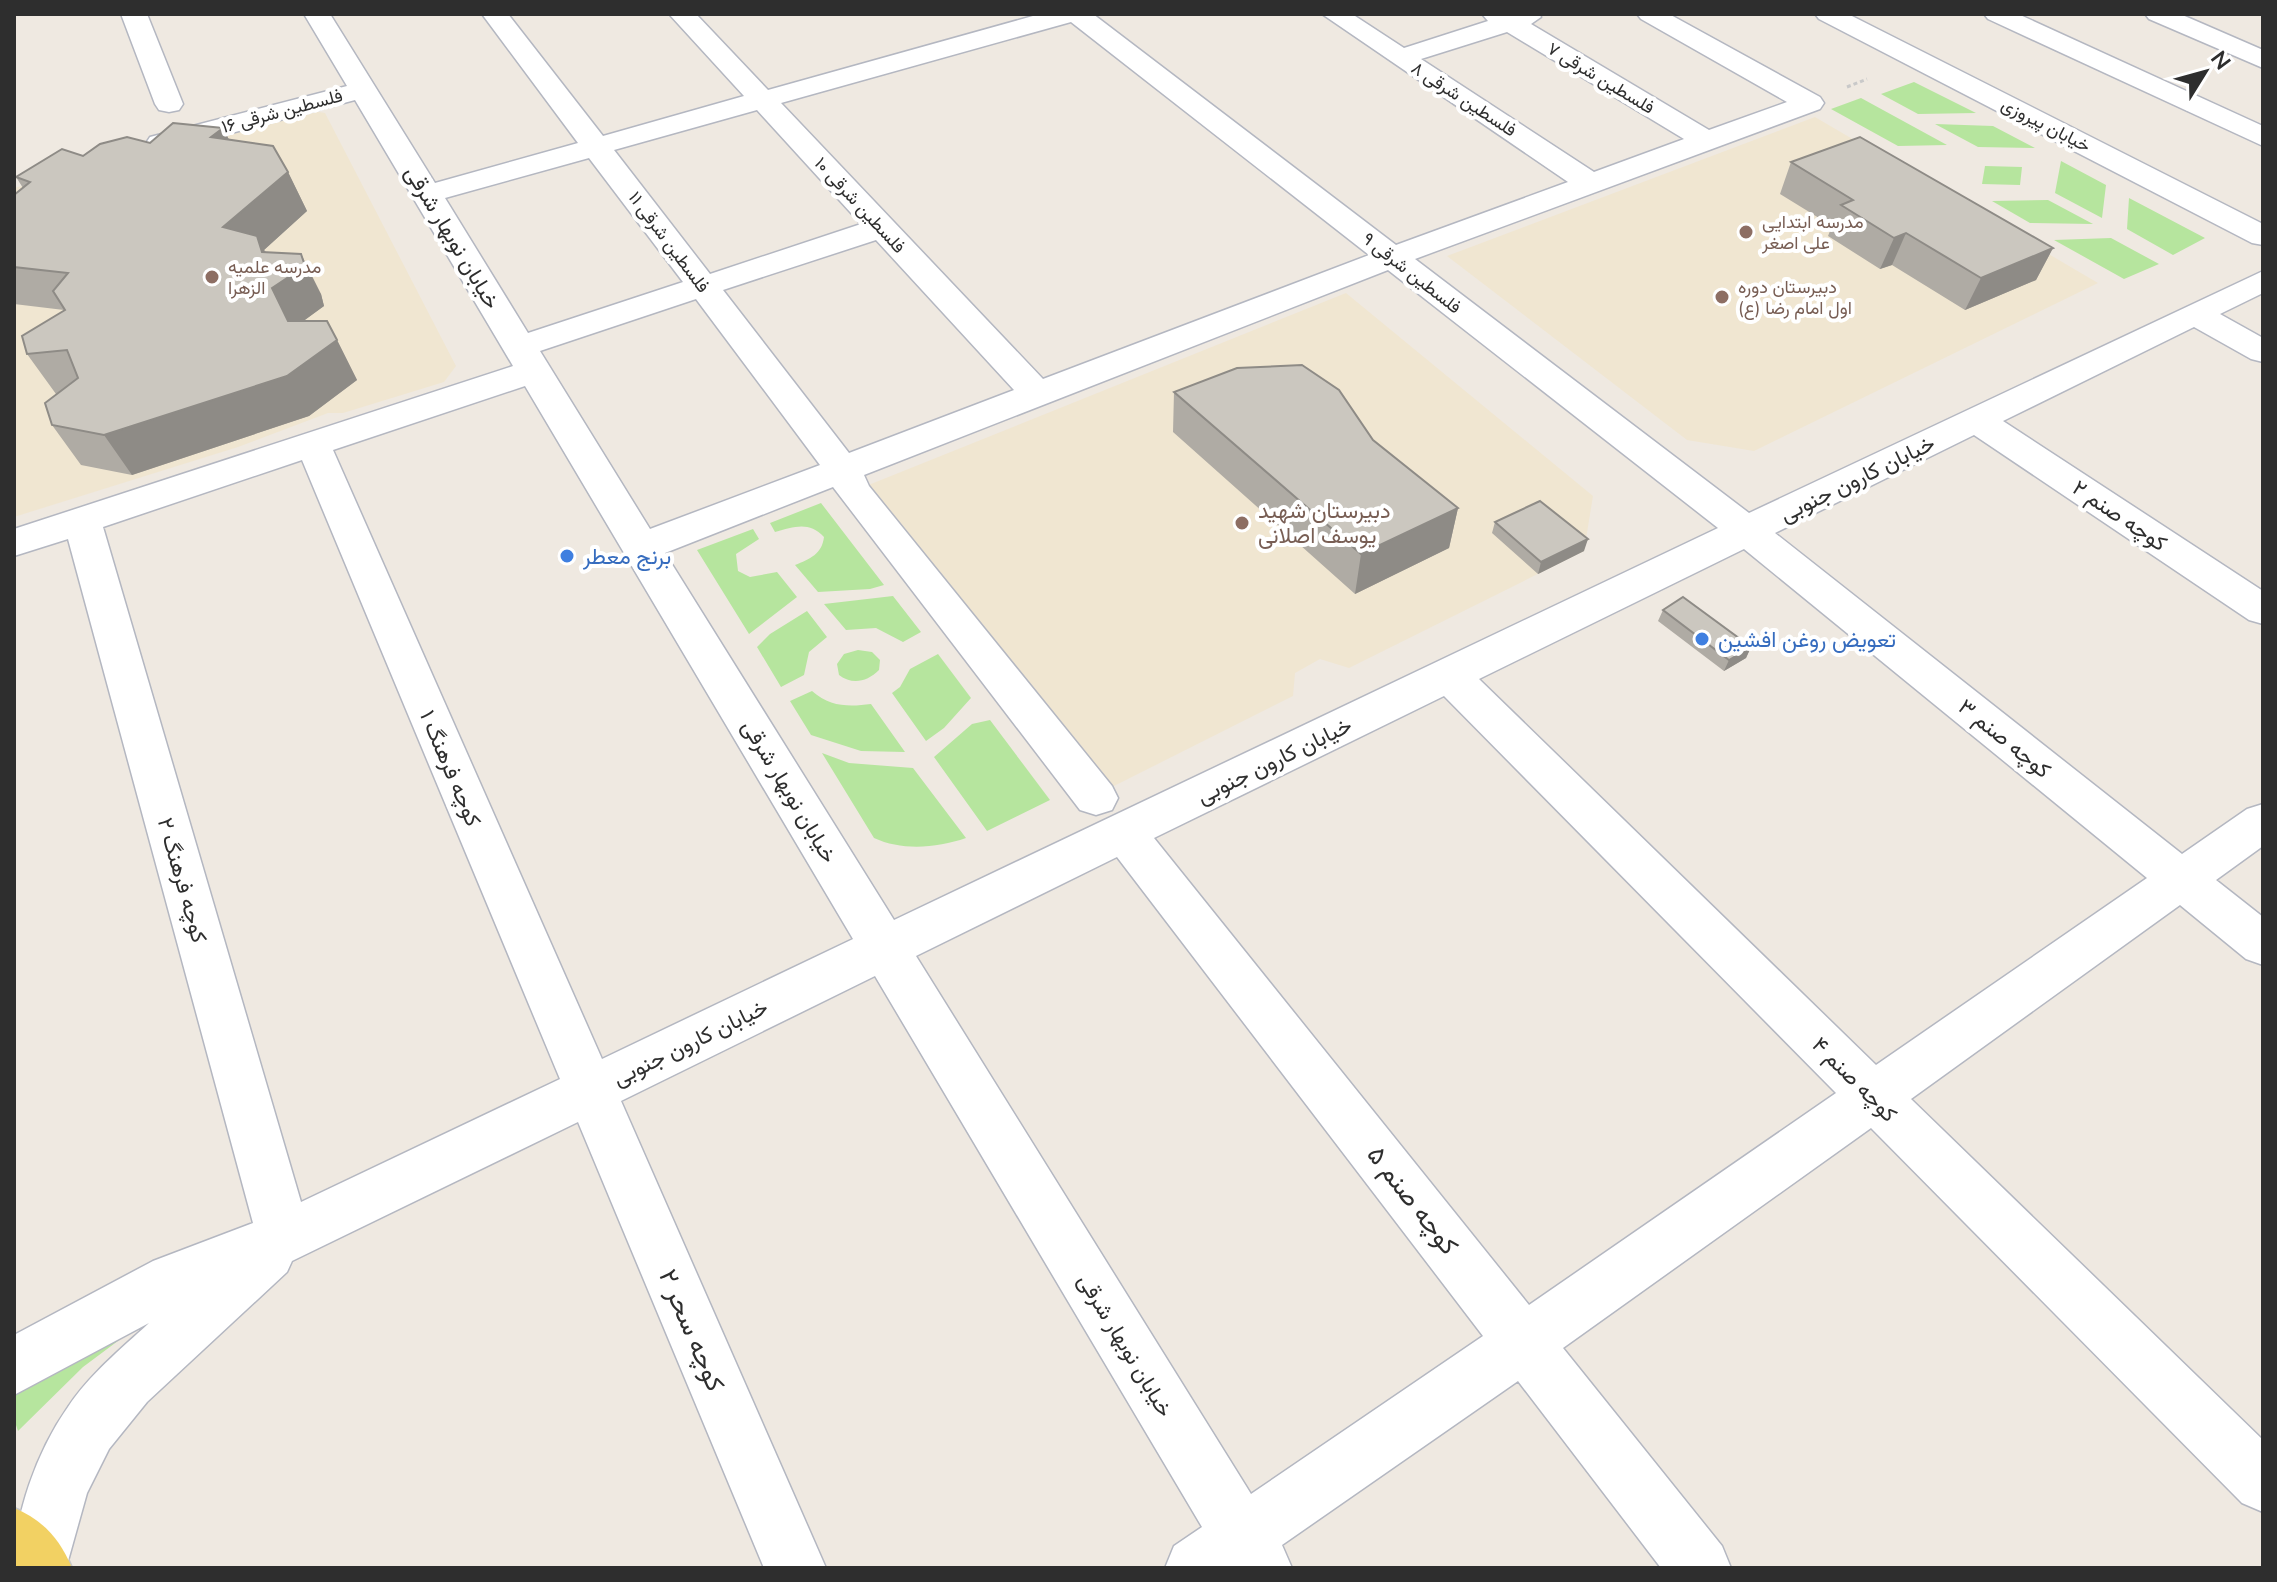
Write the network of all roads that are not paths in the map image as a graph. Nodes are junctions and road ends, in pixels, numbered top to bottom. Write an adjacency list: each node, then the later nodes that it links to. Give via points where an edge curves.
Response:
1 (134, 14): 18 (street)
2 (317, 14): 16 (street, خیابان نوبهار شرقی)
3 (495, 14): 21 (street, فلسطین شرقی ۱۱)
4 (682, 14): 17 (street, فلسطین شرقی ۱۰)
5 (1069, 14): 17 (street)
6 (1077, 14): 27 (street, فلسطین شرقی ۹)
7 (1335, 14): 14 (street, فلسطین شرقی ۸)
8 (1538, 14): 13 (street)
9 (1650, 14): 20 (street, via 1810,103)
10 (1997, 14): 19 (street)
11 (2158, 14): 15 (street)
12 (1839, 16): 26 (street, خیابان پیروزی)
13 (1502, 18): 14 (street); 20 (street, فلسطین شرقی ۷)
14 (1401, 57): 23 (street, فلسطین شرقی ۸)
15 (2263, 60)
16 (363, 90): 22 (street, فلسطین شرقی ۱۶); 24 (street, خیابان نوبهار شرقی)
17 (762, 100): 21 (street); 25 (street, فلسطین شرقی ۱۰)
18 (169, 104)
19 (2263, 137)
20 (1707, 141): 23 (street)
21 (597, 147): 24 (street); 29 (street, فلسطین شرقی ۱۱)
22 (137, 149)
23 (1593, 185): 27 (street)
24 (427, 194): 32 (street, خیابان نوبهار شرقی)
25 (881, 228): 29 (street); 33 (street, فلسطین شرقی ۱۰)
26 (2263, 236)
27 (1392, 257): 33 (street); 38 (street, فلسطین شرقی ۹)
28 (2263, 281): 30 (street, خیابان کارون جنوبی)
29 (703, 286): 32 (street); 36 (street, فلسطین شرقی ۱۱)
30 (2195, 314): 31 (street); 34 (street, خیابان کارون جنوبی)
31 (2263, 352)
32 (527, 359): 35 (street); 40 (street, خیابان نوبهار شرقی)
33 (1038, 395): 36 (street)
34 (1976, 420): 38 (street, خیابان کارون جنوبی); 41 (street, کوچه صنم ۲)
35 (313, 444): 37 (street); 48 (street, کوچه فرهنگ ۱)
36 (843, 470): 40 (street); 43 (street, فلسطین شرقی ۱۱, via 853,491)
37 (82, 521): 39 (street); 50 (street, کوچه فرهنگ ۲)
38 (1747, 531): 42 (street, خیابان کارون جنوبی); 45 (street, کوچه صنم ۳)
39 (14, 543)
40 (642, 547): 47 (street, خیابان نوبهار شرقی)
41 (2263, 610)
42 (1449, 675): 43 (street, خیابان کارون جنوبی); 49 (street, کوچه صنم ۴)
43 (1110, 815): 47 (street, خیابان کارون جنوبی); 51 (street, کوچه صنم ۵)
44 (2263, 822): 45 (street)
45 (2181, 878): 46 (street, کوچه صنم ۳); 49 (street)
46 (2263, 945)
47 (885, 948): 48 (street, خیابان کارون جنوبی); 55 (street, خیابان نوبهار شرقی)
48 (589, 1091): 50 (street, خیابان کارون جنوبی); 56 (street, کوچه سحر ۲)
49 (1872, 1096): 51 (street); 53 (street, کوچه صنم ۴)
50 (284, 1238): 52 (street, خیابان کارون جنوبی, via 173,1280); 54 (street, خیابان کارون جنوبی, via 127,1382 88,1428)
51 (1524, 1342): 55 (street); 57 (street, کوچه صنم ۵)
52 (14, 1366)
53 (2263, 1482)
54 (31, 1556)
55 (1233, 1557)
56 (795, 1568)
57 (1700, 1568)

